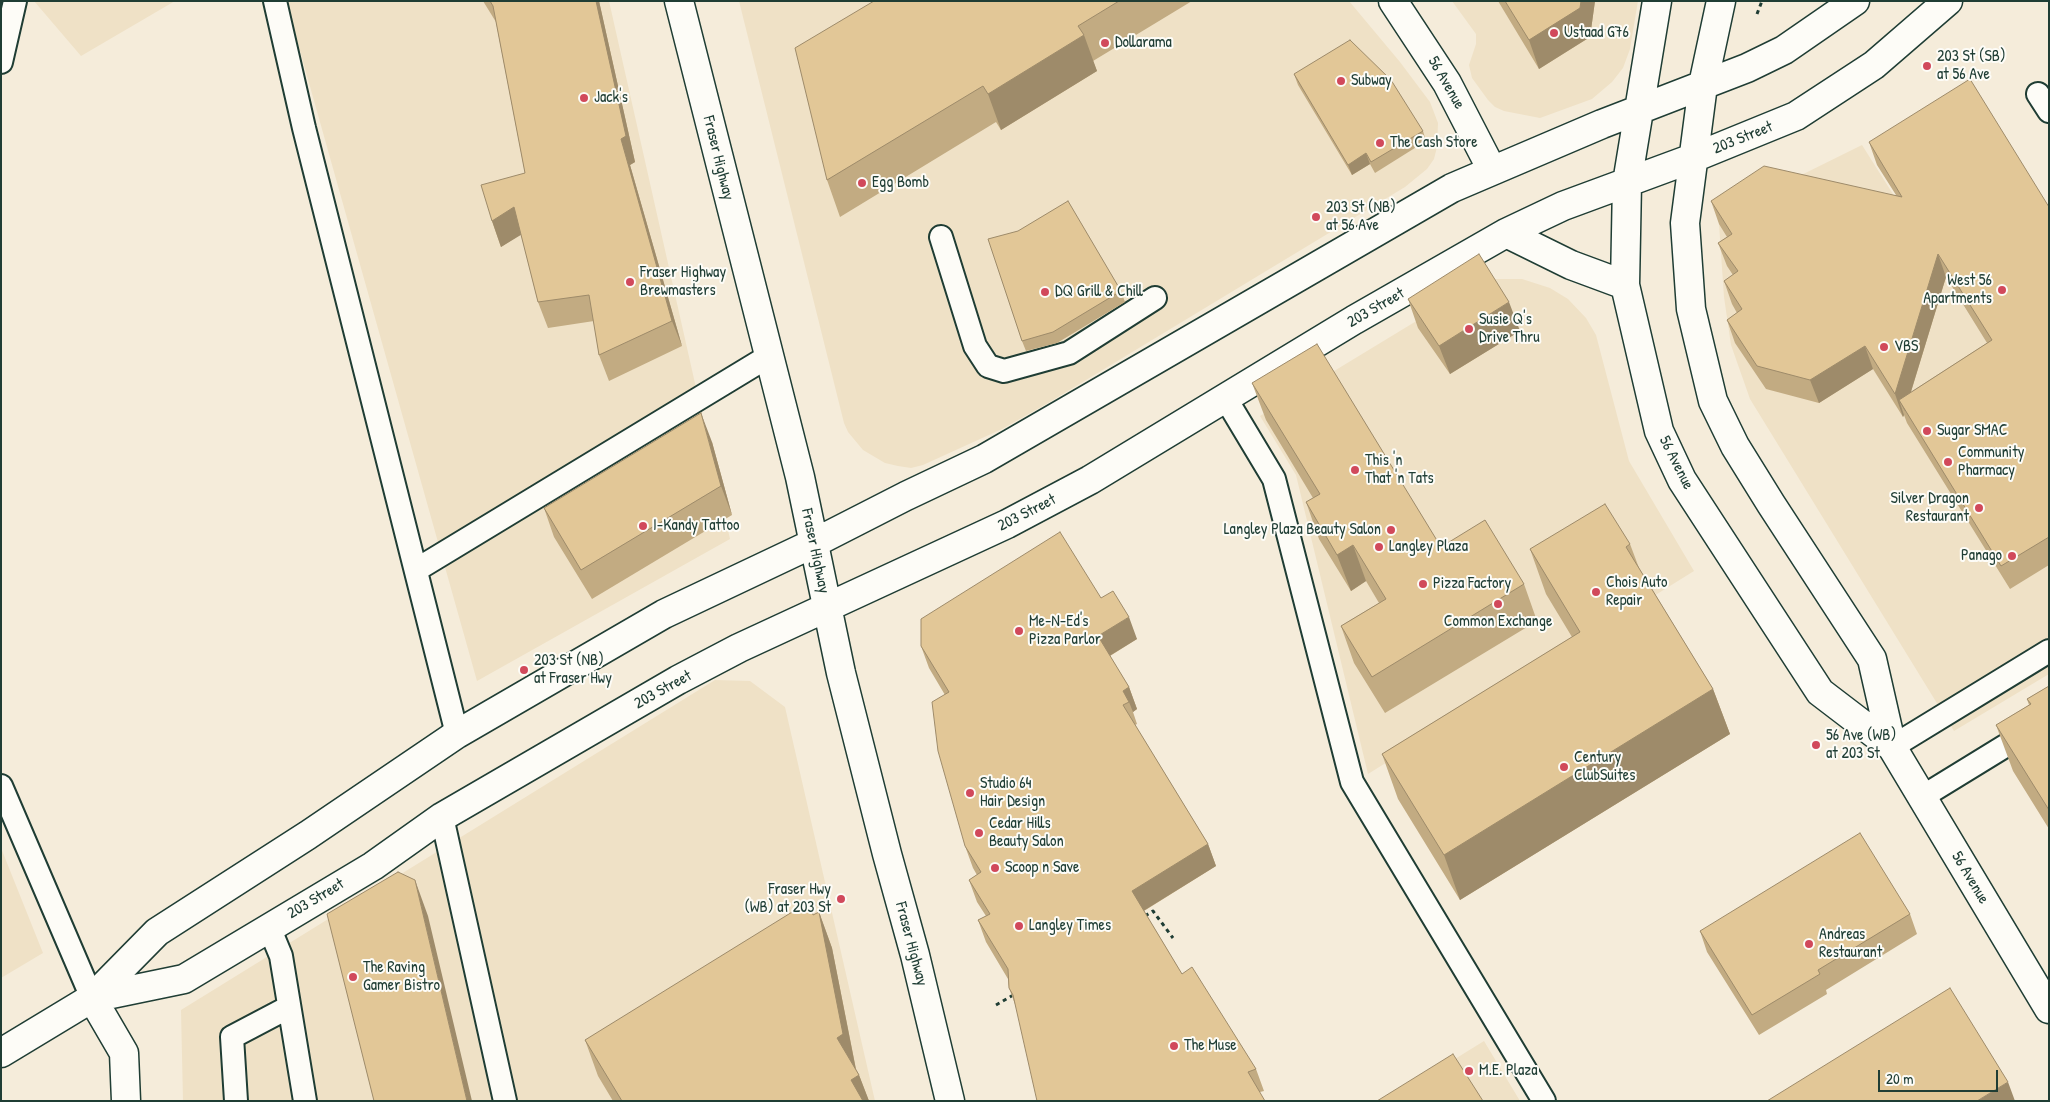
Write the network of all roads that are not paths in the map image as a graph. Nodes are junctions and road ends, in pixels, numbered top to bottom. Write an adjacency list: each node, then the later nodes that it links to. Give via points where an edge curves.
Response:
1 (14, 1): 9 (lane)
2 (275, 1): 22 (lane)
3 (679, 1): 19 (main road, Fraser Highway)
4 (1393, 1): 13 (main road, 56 Avenue, via 1447,83)
5 (1657, 1): 11 (main road, 56 Avenue)
6 (1721, 1): 10 (main road, 56 Avenue)
7 (1855, 1): 10 (main road, 203 Street, via 1784,50)
8 (1948, 1): 12 (main road, 203 Street, via 1874,65 1796,116)
9 (1, 62)
10 (1703, 86): 11 (main road, 203 Street); 12 (main road, 56 Avenue)
11 (1639, 111): 13 (main road, 203 Street); 14 (main road, 56 Avenue)
12 (1692, 158): 14 (main road, 203 Street); 27 (main road, 56 Avenue, via 1685,223 1691,309 1713,401 1735,446 1872,659)
13 (1492, 170): 21 (main road, 203 Street, via 1443,193 984,460 884,506)
14 (1627, 183): 15 (main road, 203 Street, via 1563,206); 17 (main road, 56 Avenue)
15 (1506, 233): 17 (main road, via 1571,265); 20 (main road, 203 Street, via 1354,320)
16 (941, 237): 18 (lane, via 975,346 988,366 1004,371 1069,353)
17 (1625, 285): 27 (main road, 56 Avenue, via 1659,431 1682,480 1820,692)
18 (1155, 298)
19 (769, 356): 21 (main road, Fraser Highway); 22 (lane)
20 (1226, 399): 23 (main road, 203 Street, via 1090,480 1007,524); 41 (lane, via 1274,479 1352,782)
21 (814, 543): 23 (main road, Fraser Highway); 26 (main road, 203 Street, via 664,614)
22 (416, 570): 26 (lane)
23 (827, 607): 30 (main road, 203 Street, via 678,680); 40 (main road, Fraser Highway)
24 (2049, 650): 27 (lane)
25 (2049, 719): 29 (lane)
26 (457, 734): 32 (main road, 203 Street, via 157,932)
27 (1892, 747): 29 (main road, 56 Avenue)
28 (1, 786): 32 (lane)
29 (1922, 797): 34 (main road, 56 Avenue)
30 (442, 817): 31 (main road, 203 Street, via 373,866); 39 (lane)
31 (269, 927): 32 (main road, 203 Street, via 184,979); 33 (lane, via 281,956)
32 (92, 998): 35 (main road, 203 Street); 36 (main road, via 124,1053)
33 (290, 1007): 37 (lane, via 232,1037); 38 (lane)
34 (2049, 1009)
35 (1, 1053)
36 (126, 1101)
37 (236, 1101)
38 (305, 1101)
39 (505, 1101)
40 (950, 1101)
41 (1544, 1101)

